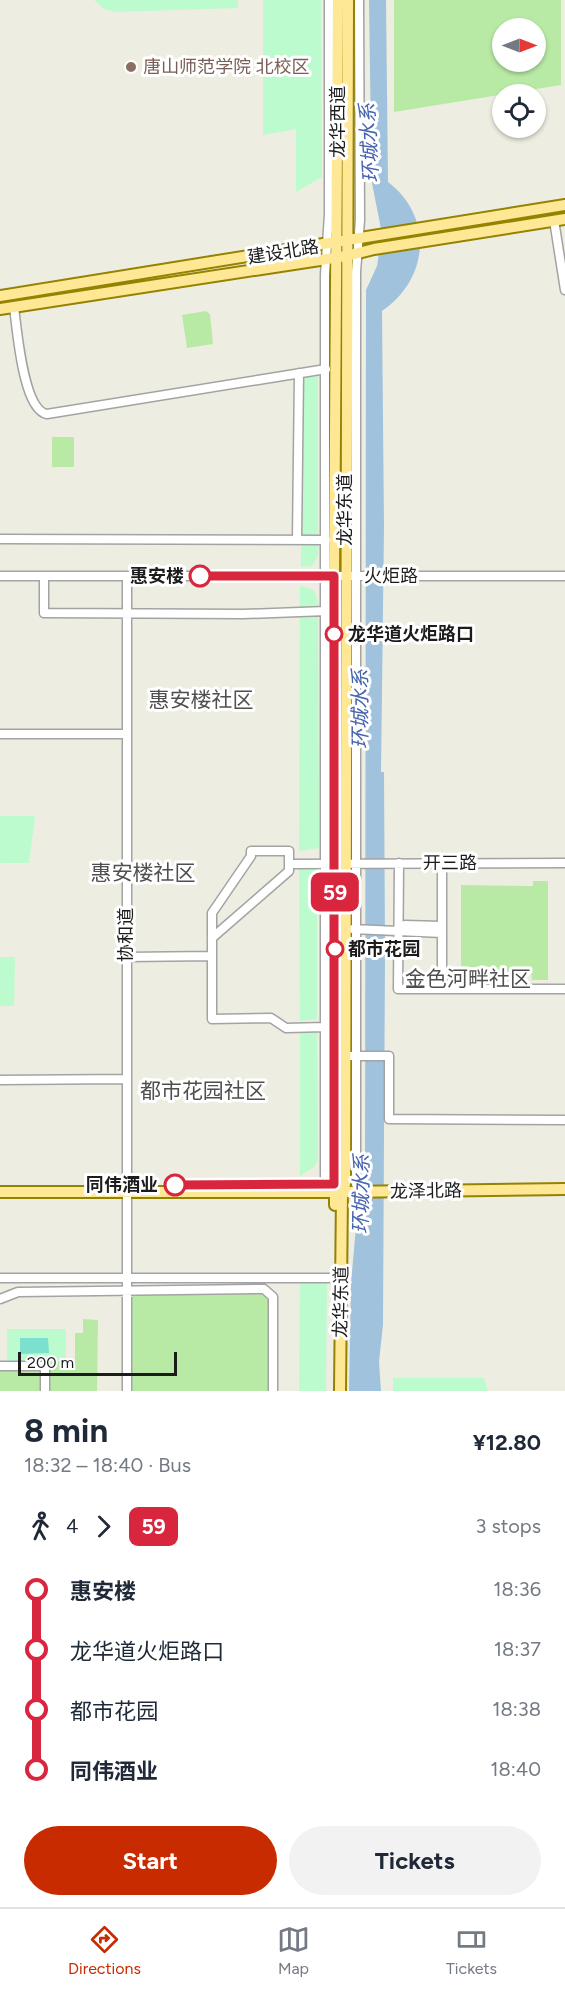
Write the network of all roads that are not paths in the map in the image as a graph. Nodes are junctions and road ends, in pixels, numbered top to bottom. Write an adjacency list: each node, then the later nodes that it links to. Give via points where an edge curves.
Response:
1 (329, 0): 7 (street)
2 (338, 0): 7 (main road, 龙华西道)
3 (348, 0): 7 (main road, 龙华西道)
4 (359, 0): 7 (street)
5 (565, 205): 7 (main road, 建设北路)
6 (560, 220): 8 (main road, 建设北路); 9 (street)
7 (343, 242): 8 (main road, 龙华东道); 8 (street); 10 (main road, 建设北路)
8 (342, 256): 11 (main road, 建设北路); 13 (street, via 325,275); 21 (main road, 龙华东道)
9 (565, 290)
10 (0, 296)
11 (14, 307): 12 (main road, 建设北路); 14 (street, via 27,386 41,413)
12 (0, 309)
13 (326, 369): 14 (street); 17 (street)
14 (299, 373): 16 (street)
15 (0, 540): 16 (street)
16 (297, 540): 17 (street)
17 (326, 540): 21 (street)
18 (0, 576): 19 (street, 火炬路)
19 (44, 576): 20 (street, 火炬路); 24 (street, via 44,613)
20 (127, 576): 21 (street, 火炬路); 24 (street, 协和道)
21 (345, 576): 22 (street, 火炬路); 23 (street); 27 (main road, 龙华东道)
22 (565, 576)
23 (326, 611): 24 (street); 27 (street)
24 (127, 613): 26 (street, 协和道)
25 (0, 734): 26 (street)
26 (126, 734): 37 (street, 协和道)
27 (345, 863): 28 (street, 开三路); 31 (street, 开三路); 32 (main road, 龙华东道); 40 (street); 48 (main road, 龙华东道)
28 (399, 863): 29 (street, 开三路); 33 (street)
29 (442, 863): 30 (street, 开三路); 34 (street)
30 (565, 863)
31 (289, 864): 35 (street, via 289,871); 35 (street, via 289,851 251,851 212,914)
32 (355, 929): 33 (street); 41 (main road, 龙华东道); 42 (street)
33 (395, 929): 34 (street, via 405,933); 38 (street, via 398,989)
34 (442, 929): 38 (street)
35 (212, 938): 36 (street)
36 (212, 956): 37 (street); 40 (street, via 212,1019 271,1018 286,1028)
37 (126, 957): 43 (street, 协和道)
38 (442, 989): 39 (street)
39 (565, 989)
40 (325, 1027): 48 (street)
41 (345, 1056): 42 (street); 48 (main road, 龙华东道)
42 (359, 1056): 45 (street, via 390,1056 389,1119); 48 (street)
43 (126, 1079): 44 (street); 50 (street, 协和道)
44 (0, 1080)
45 (565, 1120)
46 (565, 1182): 49 (main road, 龙泽北路)
47 (0, 1185): 50 (main road, 龙泽北路)
48 (345, 1187): 49 (main road, 龙泽北路); 50 (main road, 龙泽北路); 55 (main road, 龙华东道); 63 (main road, 龙华东道)
49 (389, 1188): 51 (main road, 龙泽北路)
50 (125, 1189): 52 (main road, 龙泽北路); 54 (street, 协和道)
51 (565, 1189)
52 (0, 1192)
53 (0, 1278): 54 (street)
54 (126, 1278): 55 (street); 56 (street, 协和道)
55 (335, 1278): 62 (main road, 龙华东道)
56 (126, 1291): 57 (street, via 18,1292); 60 (street, 协和道); 61 (street, via 264,1289 273,1298)
57 (0, 1299)
58 (0, 1366): 59 (street, via 42,1366)
59 (45, 1391)
60 (127, 1391)
61 (273, 1391)
62 (334, 1391)
63 (340, 1391)

